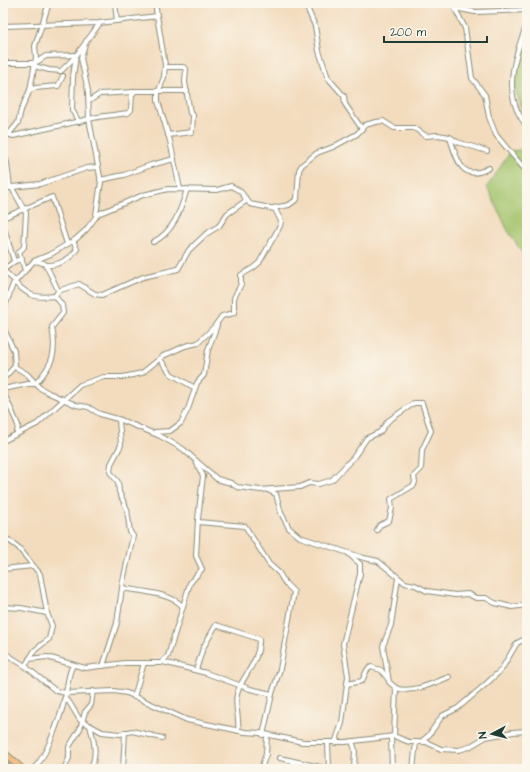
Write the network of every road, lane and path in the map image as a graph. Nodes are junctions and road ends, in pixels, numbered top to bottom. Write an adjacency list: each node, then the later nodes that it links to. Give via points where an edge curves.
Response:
1 (49, 3): 11 (street)
2 (115, 3): 9 (street)
3 (155, 3): 8 (street)
4 (305, 3): 28 (street, via 315,26 328,78 344,96 346,104)
5 (452, 3): 6 (street)
6 (454, 8): 7 (street, via 475,12); 38 (street, via 465,28 472,78 485,94 489,117 496,135)
7 (527, 10)
8 (157, 16): 9 (street); 18 (street)
9 (117, 21): 10 (street)
10 (100, 23): 11 (street); 14 (street)
11 (41, 24): 13 (street); 17 (street, via 35,46)
12 (527, 24): 27 (street, via 514,61 512,80 517,113)
13 (3, 26)
14 (86, 41): 15 (street); 24 (street, via 81,58)
15 (76, 55): 17 (street, via 46,56); 17 (street, via 61,70 48,70); 26 (street, via 72,110)
16 (3, 63): 17 (street)
17 (35, 64): 20 (street)
18 (165, 67): 21 (street); 22 (street, via 185,68)
19 (63, 76): 20 (street, via 58,86)
20 (30, 90): 30 (street, via 18,123)
21 (159, 90): 22 (street); 23 (street); 31 (street, via 160,111)
22 (187, 91): 31 (street, via 190,113 193,115 193,131)
23 (133, 92): 24 (street, via 100,94); 25 (street, via 130,112)
24 (89, 101): 25 (street)
25 (89, 119): 26 (street); 36 (street)
26 (79, 122): 30 (street)
27 (527, 126)
28 (362, 129): 32 (street, via 366,125 383,121 394,128 414,128 426,136); 45 (street, via 328,150 309,158 299,169 297,199 289,205)
29 (3, 132): 30 (street)
30 (8, 135)
31 (168, 135): 35 (street)
32 (450, 137): 34 (street, via 457,142); 37 (street, via 463,170 477,173)
33 (3, 151): 41 (street)
34 (487, 151)
35 (174, 159): 39 (street, via 124,176); 42 (street)
36 (98, 167): 39 (street); 41 (street, via 87,168 40,184)
37 (489, 168)
38 (527, 172)
39 (100, 180): 47 (street, via 101,192)
40 (3, 188): 41 (street)
41 (11, 188): 46 (street)
42 (180, 189): 43 (street); 47 (street, via 149,193)
43 (187, 189): 44 (street, via 217,190 230,186 240,191); 51 (street, via 181,209 171,228 163,238)
44 (247, 200): 45 (street, via 254,205); 60 (street, via 227,214 219,226 189,250 178,269 142,277 102,295 95,294 79,284)
45 (273, 208): 63 (street, via 278,213 280,226 259,263 241,275 241,284 234,298 234,312 223,316)
46 (24, 210): 48 (street); 52 (street, via 49,197 53,198); 53 (street, via 24,247 19,252)
47 (96, 216): 50 (street, via 84,233)
48 (3, 218)
49 (3, 225): 54 (street)
50 (73, 241): 52 (street); 56 (street, via 78,248 70,257 59,263)
51 (153, 242)
52 (67, 244): 55 (street)
53 (22, 258): 54 (street); 58 (street)
54 (14, 261): 57 (street)
55 (34, 261): 56 (street); 58 (street)
56 (45, 265): 60 (street, via 58,286)
57 (3, 270): 59 (street)
58 (26, 270): 59 (street)
59 (15, 282): 61 (street, via 32,296); 62 (street)
60 (58, 291): 61 (street)
61 (55, 296): 69 (street, via 62,305 64,314 52,327 56,343 53,358)
62 (4, 311): 64 (street)
63 (217, 323): 66 (street, via 198,343 183,346); 70 (street, via 208,350 204,375)
64 (4, 329): 65 (street)
65 (4, 336): 67 (street, via 14,351)
66 (160, 359): 70 (street, via 171,374); 72 (street, via 140,374 87,381 74,388)
67 (15, 366): 68 (street); 69 (street, via 30,376)
68 (3, 379)
69 (36, 384): 71 (street); 72 (street)
70 (195, 388): 74 (street, via 180,425 170,432)
71 (3, 390): 75 (street, via 18,425)
72 (64, 399): 73 (street); 75 (street, via 37,424)
73 (119, 420): 74 (street); 86 (street, via 121,445 111,464 110,472 118,482 132,536)
74 (155, 432): 77 (street, via 183,449)
75 (17, 433): 76 (street)
76 (3, 441)
77 (195, 460): 78 (street, via 217,480 237,487); 79 (street, via 203,476)
78 (268, 490): 80 (street, via 332,480 354,458 368,438 380,432 388,421 414,403 421,403 431,431 422,450 421,469 414,476 414,485 391,498 389,521 380,525); 82 (street, via 276,494 282,516 290,529 300,537)
79 (198, 522): 89 (street, via 197,559 202,569 191,582); 107 (street, via 245,526 269,564 293,590 280,669)
80 (377, 530)
81 (3, 536): 83 (street, via 18,547)
82 (348, 553): 85 (street, via 378,561); 102 (street, via 357,561 360,568 343,644 348,671)
83 (33, 566): 84 (street); 90 (street, via 42,579 42,595)
84 (3, 569)
85 (398, 578): 87 (street, via 430,592 468,594 512,607); 101 (street, via 391,625 383,646)
86 (122, 588): 89 (street, via 151,592 177,602); 98 (street, via 117,624)
87 (527, 606)
88 (3, 607): 90 (street)
89 (183, 608): 94 (street, via 168,656)
90 (47, 613): 93 (street, via 52,632)
91 (527, 638): 119 (street, via 517,642 501,670 458,708 442,716 428,737)
92 (3, 652): 97 (street)
93 (29, 659): 96 (street, via 47,658); 97 (street)
94 (163, 662): 95 (street); 99 (street)
95 (144, 664): 98 (street); 108 (street)
96 (74, 665): 98 (street, via 85,668); 106 (street, via 66,680)
97 (25, 666): 106 (street, via 55,691)
98 (103, 666)
99 (196, 670): 103 (street); 103 (street, via 202,648 216,625 256,638 259,641 254,660)
100 (449, 677): 104 (street, via 426,686 404,690)
101 (389, 680): 102 (street, via 381,670 371,667 362,681); 104 (street)
102 (347, 684): 120 (street, via 342,723)
103 (240, 686): 107 (street); 112 (street, via 236,700)
104 (396, 688): 116 (street)
105 (94, 691): 106 (street); 108 (street, via 114,691); 110 (street, via 91,705 85,712)
106 (66, 693): 109 (street)
107 (272, 694): 115 (street)
108 (134, 697): 112 (street, via 187,720)
109 (64, 699): 110 (street); 129 (street, via 45,752 39,764)
110 (83, 721): 111 (street); 130 (street, via 69,747 69,758)
111 (90, 726): 114 (street, via 107,733); 131 (street, via 95,746 94,762)
112 (238, 731): 115 (street)
113 (527, 731): 119 (street, via 486,737 459,750 441,749)
114 (125, 732): 117 (street, via 132,731); 132 (street)
115 (265, 735): 122 (street, via 302,742); 133 (street, via 266,754)
116 (392, 736): 118 (street); 121 (street); 137 (street)
117 (162, 738)
118 (352, 741): 120 (street); 136 (street, via 355,750)
119 (422, 741): 121 (street)
120 (335, 742): 122 (street)
121 (416, 742): 138 (street)
122 (328, 743): 135 (street)
123 (3, 752): 127 (highway)
124 (280, 758): 126 (street)
125 (3, 762): 128 (street)
126 (293, 762): 134 (street); 135 (street)
127 (22, 768): 128 (street)
128 (11, 769)
129 (33, 769)
130 (64, 769)
131 (90, 769)
132 (123, 769)
133 (261, 769)
134 (291, 769)
135 (329, 769)
136 (354, 769)
137 (392, 769)
138 (413, 769)

